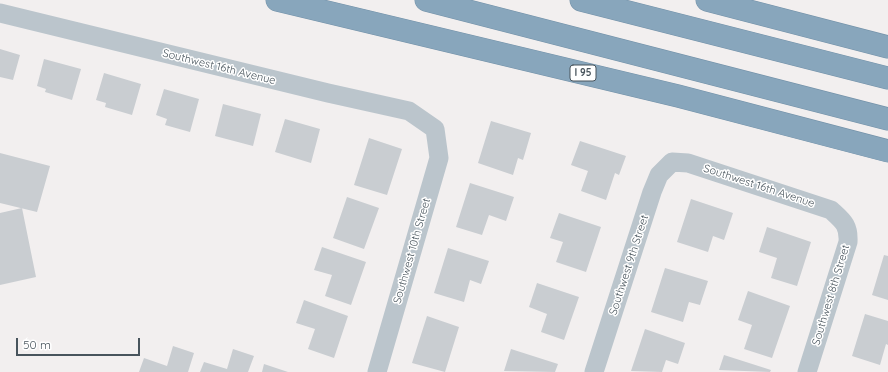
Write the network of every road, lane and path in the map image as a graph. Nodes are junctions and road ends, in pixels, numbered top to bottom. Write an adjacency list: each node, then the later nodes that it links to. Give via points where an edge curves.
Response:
1 (277, 0): 10 (highway, I 95, via 671,94)
2 (426, 0): 8 (highway)
3 (581, 0): 7 (highway)
4 (707, 0): 6 (highway)
5 (0, 13): 9 (street, Southwest 16th Avenue, via 320,92 409,111)
6 (888, 47)
7 (888, 78)
8 (888, 119)
9 (435, 129): 13 (street, Southwest 10th Street, via 439,158)
10 (888, 151)
11 (672, 162): 12 (street, Southwest 16th Avenue, via 688,163 831,210); 14 (street, Southwest 9th Street, via 659,175 652,192)
12 (842, 220): 15 (street, Southwest 8th Street, via 849,230 848,242)
13 (377, 372)
14 (594, 372)
15 (807, 372)

